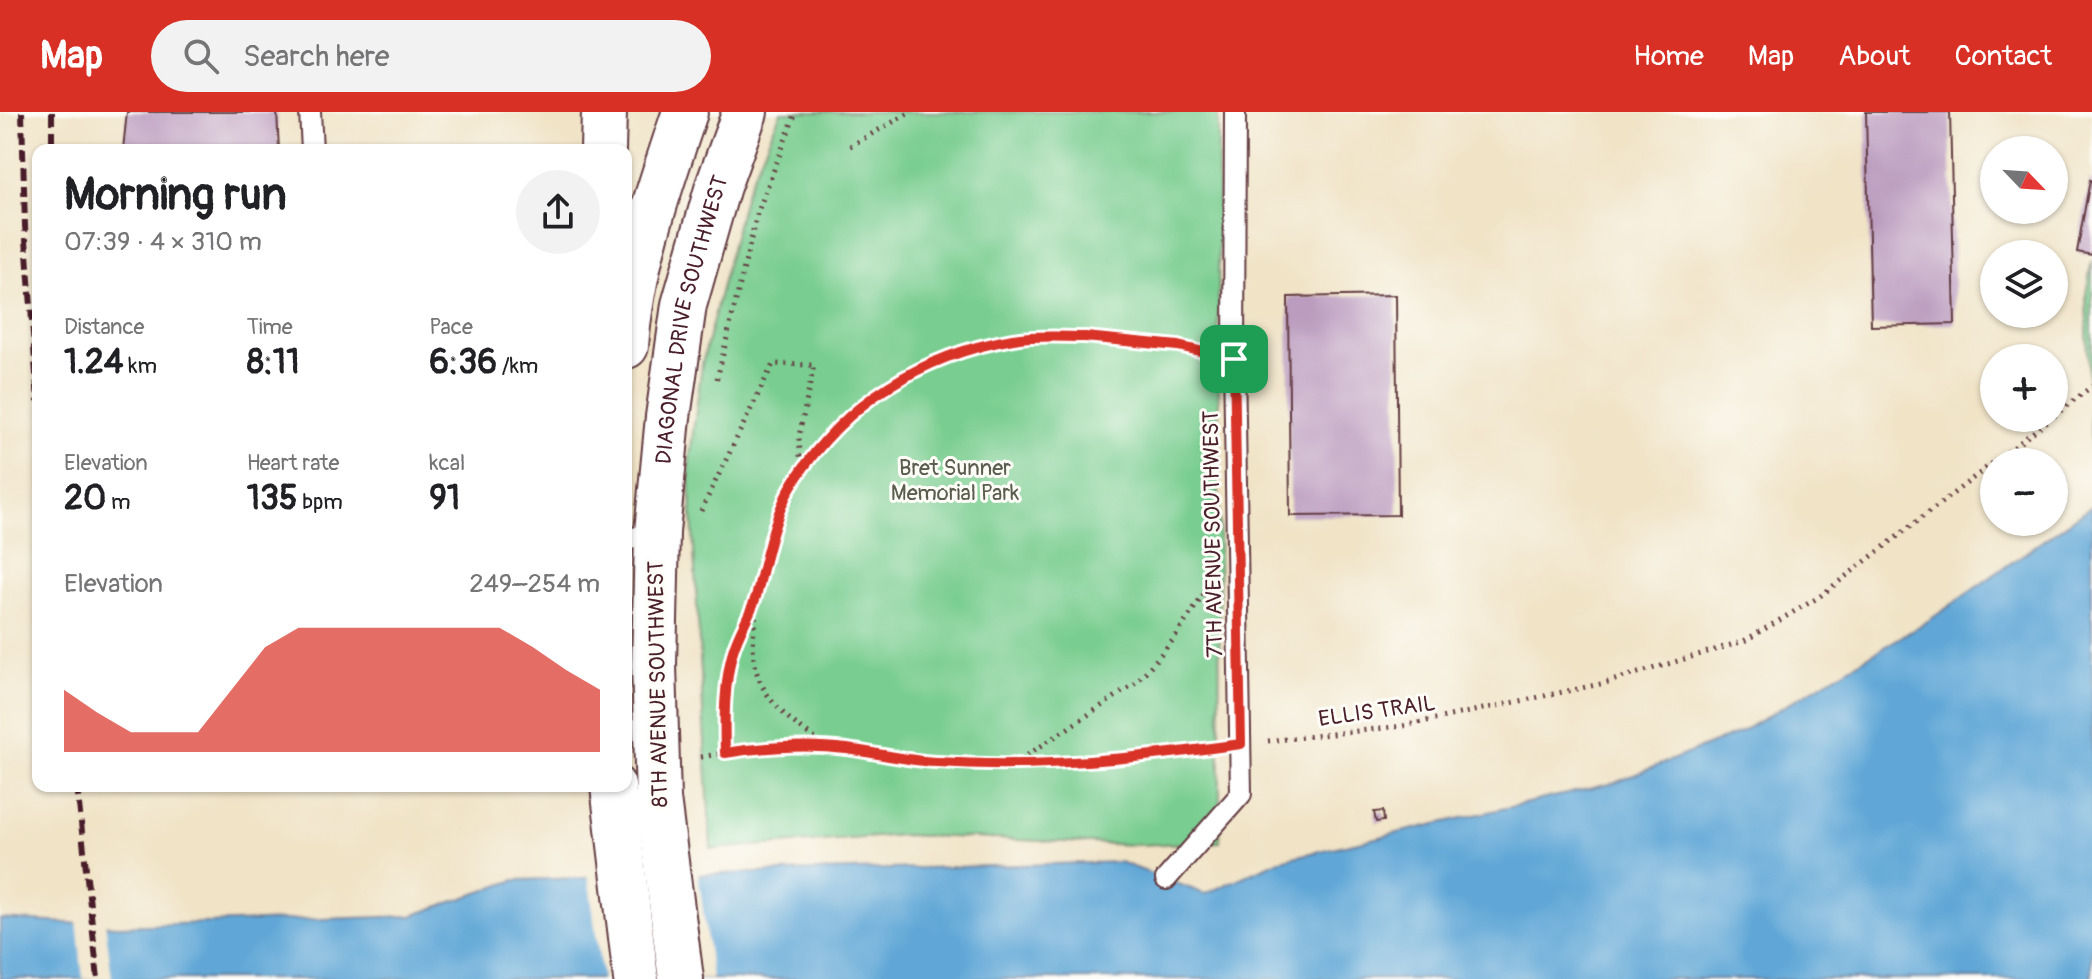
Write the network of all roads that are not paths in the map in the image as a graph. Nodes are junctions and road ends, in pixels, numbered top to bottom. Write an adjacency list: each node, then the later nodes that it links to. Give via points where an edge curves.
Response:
1 (310, 112): 6 (lane)
2 (604, 112): 7 (main road)
3 (685, 112): 8 (main road)
4 (745, 112): 9 (main road, DIAGONAL DRIVE SOUTHWEST, via 684,305 668,417)
5 (1235, 112): 11 (lane, 7TH AVENUE SOUTHWEST, via 1241,794)
6 (312, 144)
7 (603, 144)
8 (632, 290)
9 (641, 536): 13 (main road, 8TH AVENUE SOUTHWEST, via 654,665 658,799)
10 (614, 792): 12 (main road, 8TH AVENUE SOUTHWEST)
11 (1166, 879)
12 (636, 979)
13 (681, 979)

